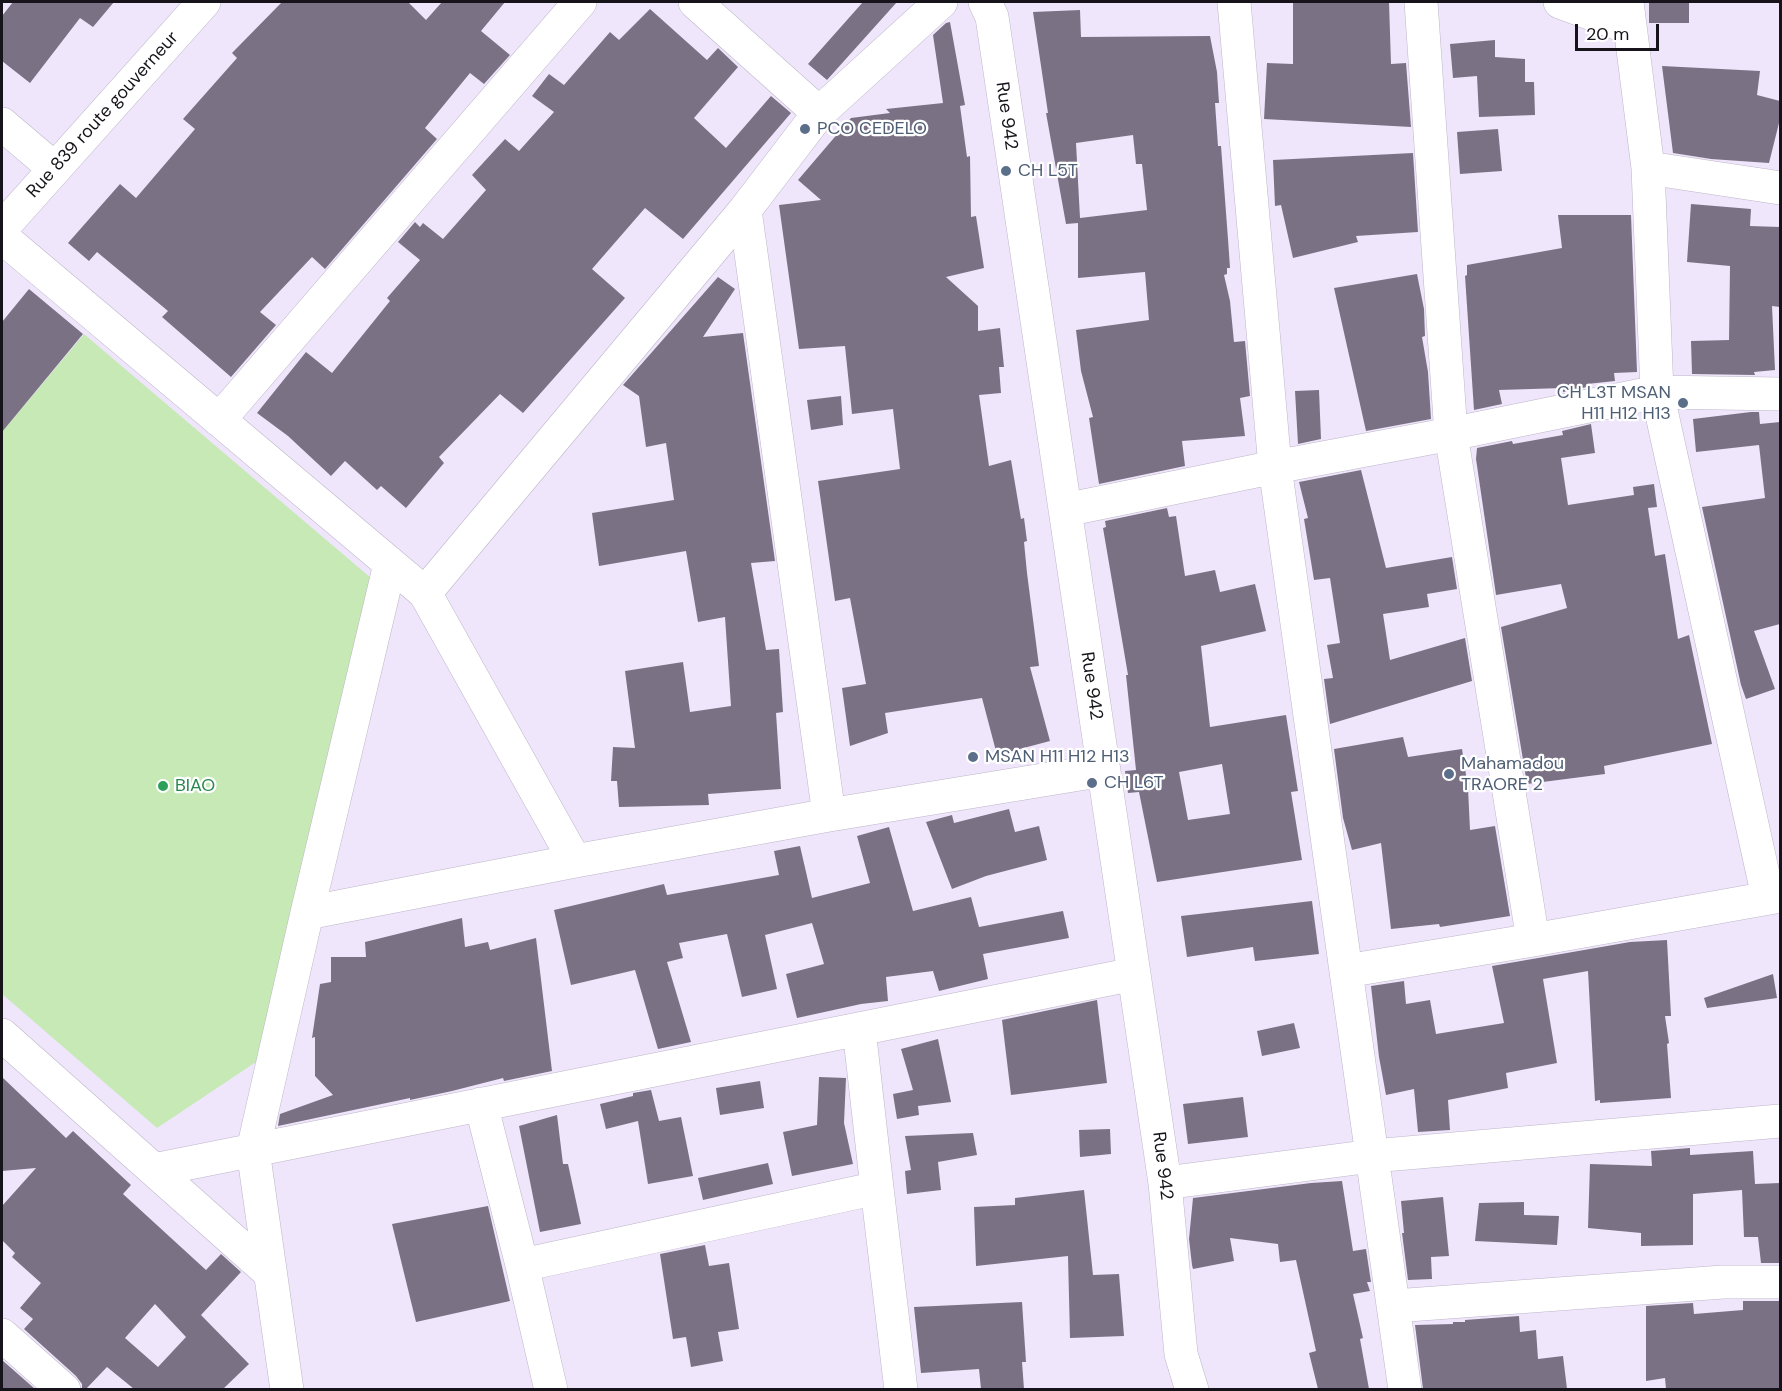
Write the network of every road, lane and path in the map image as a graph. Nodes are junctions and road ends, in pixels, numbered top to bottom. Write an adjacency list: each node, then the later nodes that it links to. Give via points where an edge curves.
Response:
1 (580, 2): 20 (street)
2 (695, 2): 10 (street)
3 (941, 2): 10 (street)
4 (1234, 2): 22 (street)
5 (1421, 2): 21 (street)
6 (1560, 2): 9 (street)
7 (191, 6): 13 (street, Rue 839 route gouverneur)
8 (988, 9): 23 (street, Rue 942)
9 (1628, 15): 12 (street)
10 (819, 113): 15 (street)
11 (2, 124): 13 (street)
12 (1648, 168): 14 (street); 18 (street)
13 (54, 169): 16 (street, Rue 839 route gouverneur)
14 (1780, 188)
15 (745, 210): 25 (street); 27 (street)
16 (2, 228)
17 (2, 237): 20 (street)
18 (1657, 392): 19 (street); 21 (street); 29 (street)
19 (1780, 394)
20 (219, 420): 24 (street)
21 (1451, 434): 22 (street); 31 (street)
22 (1275, 466): 23 (street); 32 (street)
23 (1065, 510): 26 (street, Rue 942)
24 (390, 564): 25 (street); 30 (street)
25 (425, 593): 28 (street)
26 (1104, 770): 27 (street); 33 (street, Rue 942)
27 (829, 815): 28 (street)
28 (575, 861): 30 (street)
29 (1774, 896): 31 (street)
30 (307, 913): 38 (street)
31 (1533, 940): 32 (street)
32 (1346, 971): 39 (street)
33 (1134, 974): 34 (street); 41 (street, Rue 942)
34 (859, 1029): 36 (street); 42 (street)
35 (2, 1035): 40 (street)
36 (481, 1104): 38 (street); 43 (street)
37 (1780, 1121): 39 (street)
38 (253, 1150): 40 (street); 44 (street)
39 (1372, 1156): 41 (street); 46 (street)
40 (154, 1170): 44 (street)
41 (1165, 1183): 52 (street, Rue 942, via 1181,1354)
42 (877, 1188): 43 (street); 51 (street)
43 (522, 1265): 50 (street)
44 (270, 1273): 48 (street)
45 (1780, 1282): 46 (street, via 1723,1282)
46 (1394, 1306): 53 (street)
47 (2, 1335): 49 (street)
48 (282, 1386)
49 (64, 1389)
50 (550, 1389)
51 (901, 1389)
52 (1192, 1389)
53 (1405, 1389)

